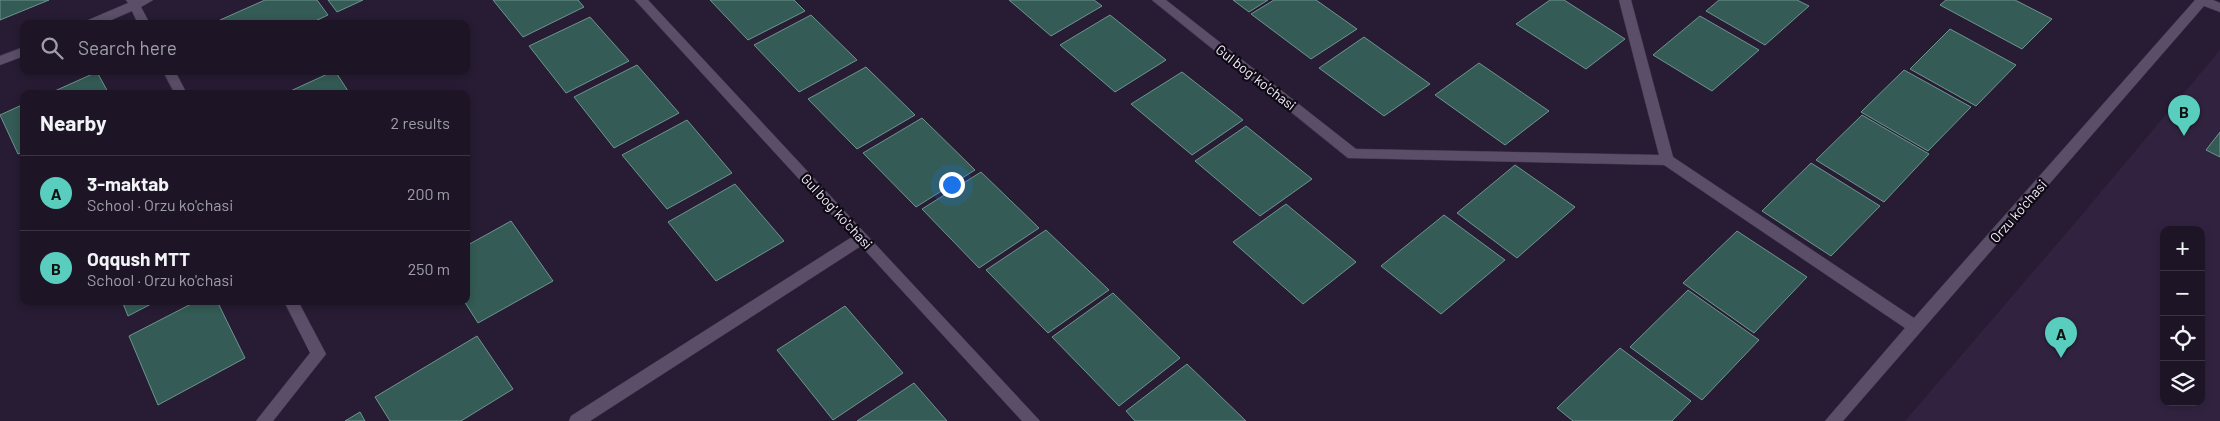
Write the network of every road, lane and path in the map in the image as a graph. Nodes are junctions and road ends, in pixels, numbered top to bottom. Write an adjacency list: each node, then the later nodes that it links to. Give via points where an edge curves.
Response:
1 (147, 0): 6 (street)
2 (641, 0): 16 (street, Gul bog' ko'chasi)
3 (1158, 0): 14 (street, Gul bog' ko'chasi)
4 (1625, 0): 15 (street)
5 (2202, 0): 7 (street); 18 (street, Orzu ko'chasi)
6 (133, 3): 8 (street); 9 (street)
7 (2220, 8)
8 (98, 20)
9 (142, 20)
10 (20, 53): 11 (street)
11 (0, 61)
12 (171, 75): 13 (street)
13 (179, 90)
14 (1353, 154): 15 (street)
15 (1668, 160): 18 (street)
16 (862, 238): 20 (street); 21 (street, Gul bog' ko'chasi)
17 (292, 305): 19 (street, via 318,354)
18 (1916, 327): 22 (street, Orzu ko'chasi)
19 (264, 421)
20 (576, 421)
21 (1032, 421)
22 (1833, 421)

